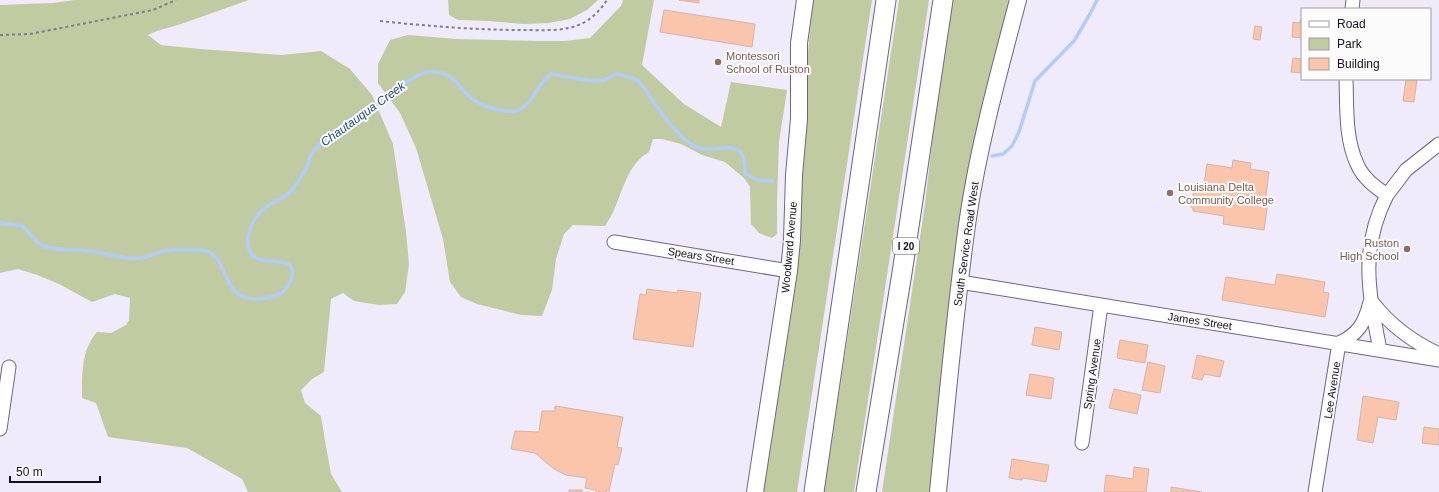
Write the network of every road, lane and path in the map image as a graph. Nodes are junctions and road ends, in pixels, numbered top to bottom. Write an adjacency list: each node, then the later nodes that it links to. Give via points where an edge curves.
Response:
1 (176, 0): 8 (path, via 153,10 30,34)
2 (607, 0): 7 (path, via 599,11 583,24 561,29 467,29)
3 (805, 0): 13 (main road, Woodward Avenue, via 800,44 799,119)
4 (886, 0): 25 (highway)
5 (943, 0): 26 (highway, I 20)
6 (1018, 0): 14 (main road, South Service Road West, via 980,152)
7 (380, 21)
8 (0, 35)
9 (1346, 80): 11 (street, via 1350,142 1357,165 1374,187)
10 (1439, 144): 11 (street, via 1406,170)
11 (1387, 195): 15 (street, via 1374,224 1370,246 1368,270)
12 (614, 242): 13 (street, Spears Street)
13 (789, 271): 24 (main road, Woodward Avenue)
14 (960, 282): 16 (street, James Street); 27 (main road, South Service Road West)
15 (1371, 300): 17 (street, via 1361,326 1355,334); 18 (street); 19 (street, via 1392,324 1424,347)
16 (1101, 305): 17 (street, James Street); 23 (street, Spring Avenue)
17 (1339, 343): 18 (street, James Street); 28 (street, Lee Avenue)
18 (1380, 350): 20 (street, James Street)
19 (1439, 354)
20 (1439, 360)
21 (9, 367): 22 (street)
22 (0, 429)
23 (1082, 443)
24 (755, 492)
25 (814, 492)
26 (866, 492)
27 (938, 492)
28 (1315, 492)

